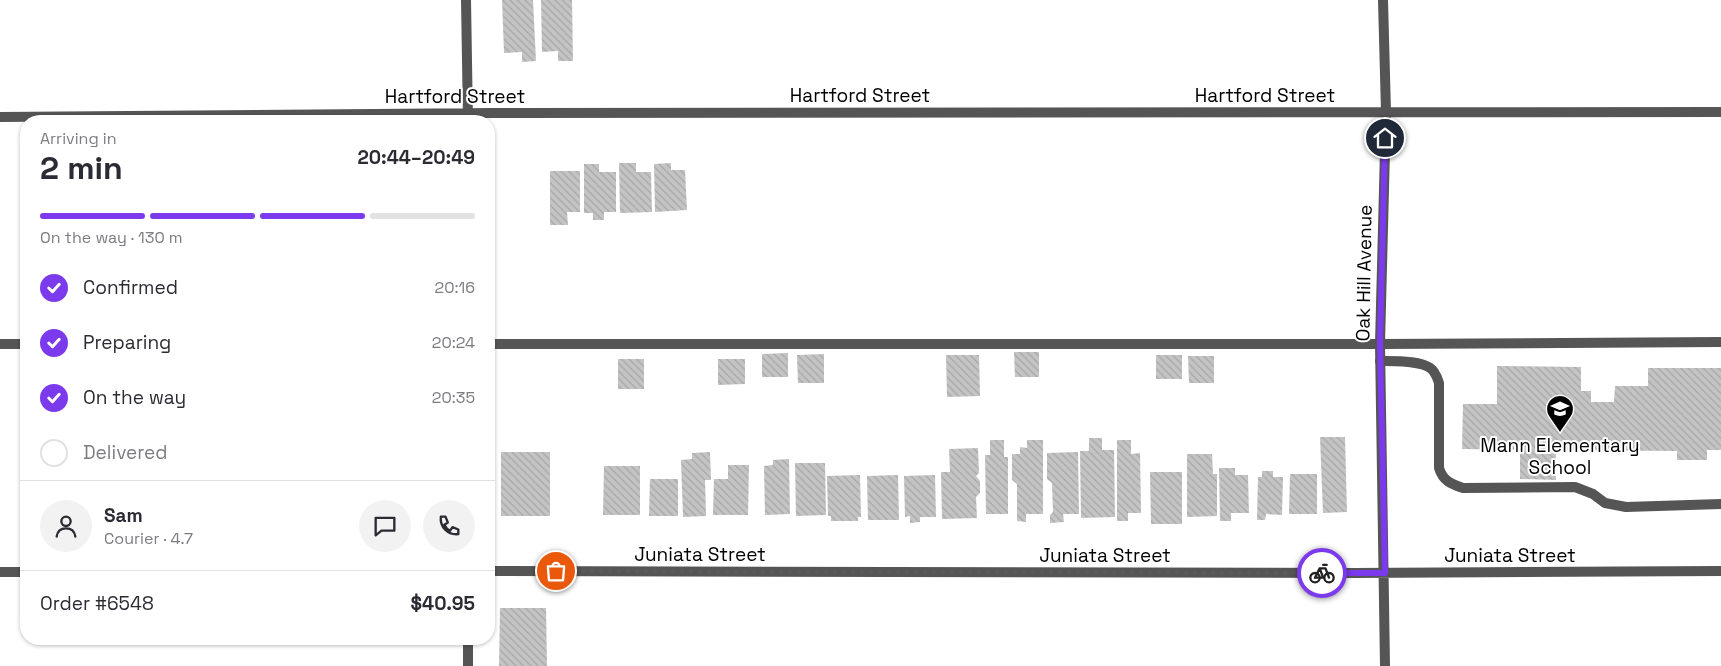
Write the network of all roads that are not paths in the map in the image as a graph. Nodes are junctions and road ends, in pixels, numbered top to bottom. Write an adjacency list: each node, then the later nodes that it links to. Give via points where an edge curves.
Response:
1 (466, 0): 5 (street)
2 (1383, 0): 3 (street, Oak Hill Avenue)
3 (1386, 112): 4 (street, Hartford Street); 8 (street, Hartford Street); 13 (street, Oak Hill Avenue)
4 (1721, 112)
5 (468, 115)
6 (0, 117): 7 (street, Hartford Street)
7 (20, 117)
8 (495, 117)
9 (1721, 342): 13 (street)
10 (0, 344): 11 (street)
11 (20, 344)
12 (495, 344): 13 (street)
13 (1380, 344): 14 (street, Oak Hill Avenue)
14 (1380, 361): 15 (street, via 1405,361 1429,366 1434,371 1439,383 1438,468 1449,483 1463,488 1575,487 1605,503 1626,507); 20 (street, Oak Hill Avenue)
15 (1721, 504)
16 (495, 571): 20 (street, Juniata Street)
17 (1721, 571): 20 (street, Juniata Street)
18 (0, 572): 19 (street)
19 (20, 572)
20 (1385, 573): 23 (street, Oak Hill Avenue)
21 (468, 645): 22 (street)
22 (468, 666)
23 (1385, 666)

